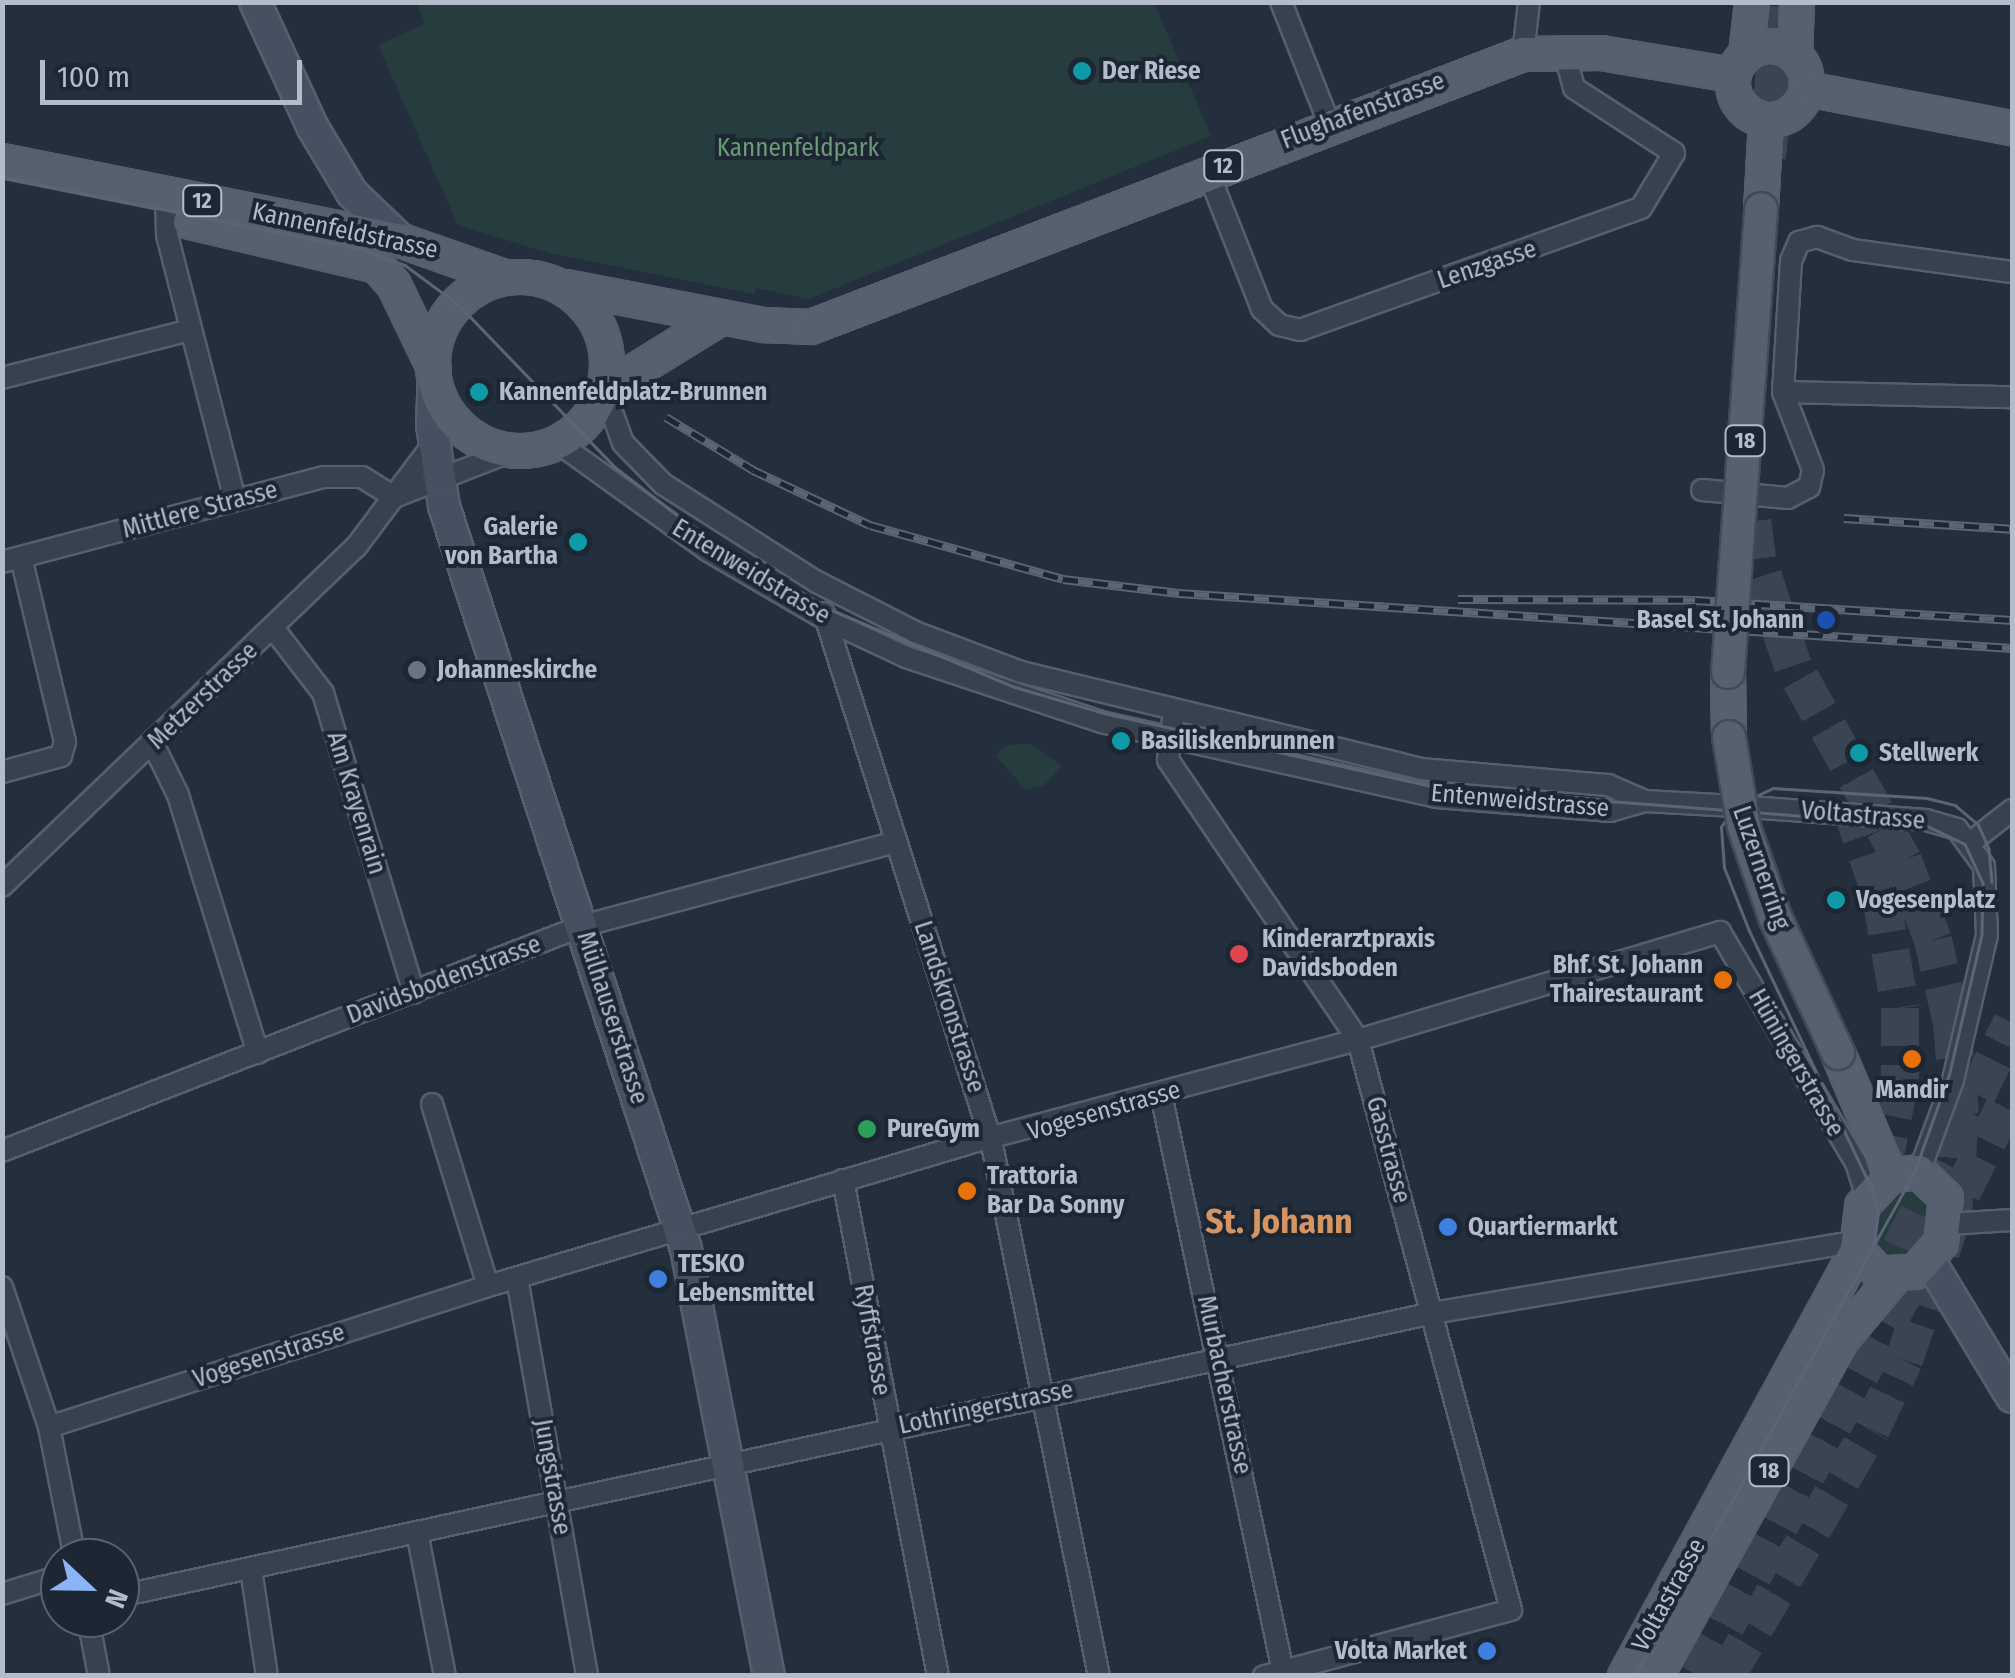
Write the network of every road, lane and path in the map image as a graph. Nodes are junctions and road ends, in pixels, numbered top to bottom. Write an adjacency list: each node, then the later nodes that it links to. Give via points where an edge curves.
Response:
1 (255, 2): 13 (street)
2 (1281, 2): 12 (street)
3 (1530, 2): 7 (street)
4 (1752, 2): 9 (main road)
5 (1797, 2): 8 (main road)
6 (1564, 50): 7 (main road, Flughafenstrasse / 12); 9 (main road, Flughafenstrasse / 12); 16 (street, Lenzgasse, via 1564,72 1574,88 1674,153 1641,208 1300,330 1262,309)
7 (1523, 54): 12 (main road, Flughafenstrasse / 12)
8 (1795, 55): 9 (main road, 12, via 1766,46); 10 (main road)
9 (1740, 64): 11 (main road, via 1736,99)
10 (1807, 90): 11 (main road, via 1788,116); 14 (main road)
11 (1766, 120): 62 (main road, Luzernerring / 18, bridge, via 1729,737 1744,827 1768,899)
12 (1329, 123): 16 (main road, Flughafenstrasse / 12)
13 (313, 128): 19 (street); 20 (street, via 357,200)
14 (2012, 128)
15 (2, 161): 18 (main road, Kannenfeldstrasse / 12)
16 (1208, 172): 25 (main road, Flughafenstrasse / 12, via 811,327)
17 (2, 184): 18 (main road, Kannenfeldstrasse / 12)
18 (164, 205): 19 (main road, Kannenfeldstrasse / 12); 21 (main road, Kannenfeldstrasse / 12); 26 (street)
19 (347, 230): 20 (main road, Kannenfeldstrasse / 12); 21 (street)
20 (402, 241): 23 (main road, Kannenfeldstrasse / 12)
21 (368, 260): 27 (main road, Kannenfeldstrasse, via 394,285)
22 (2012, 272): 30 (street, via 1853,250 1817,237 1799,242 1791,260)
23 (507, 278): 24 (main road); 27 (main road, via 479,289 452,312 438,339)
24 (566, 288): 25 (main road, Flughafenstrasse / 12); 29 (main road, via 604,338)
25 (722, 317): 29 (main road)
26 (190, 330): 28 (street); 38 (street)
27 (434, 368): 33 (street, Mülhauserstrasse); 34 (main road, via 455,427 480,444)
28 (2, 378)
29 (604, 390): 32 (main road, via 580,422); 40 (street, Entenweidstrasse, via 623,443 642,466)
30 (1783, 392): 31 (street); 36 (street, via 1813,470 1809,487 1774,498)
31 (2012, 397)
32 (554, 440): 34 (main road); 41 (street, Entenweidstrasse, via 708,550)
33 (434, 443): 35 (street, Mülhauserstrasse); 37 (street, Metzerstrasse)
34 (512, 451): 35 (street)
35 (439, 482): 37 (street); 52 (street, Mülhauserstrasse)
36 (1702, 490)
37 (394, 498): 38 (street, Mittlere Strasse, via 375,482 344,475); 42 (street, Metzerstrasse, via 356,547)
38 (235, 500): 39 (street, Mittlere Strasse)
39 (12, 560): 46 (street, via 65,742 60,756)
40 (816, 582): 41 (street, Landskronstrasse); 43 (street, Entenweidstrasse, via 916,632 1021,672)
41 (825, 619): 44 (street, Entenweidstrasse, via 1012,696); 49 (street, Landskronstrasse)
42 (273, 628): 45 (street, Metzerstrasse); 54 (street, Am Krayenrain, via 323,693)
43 (1174, 712): 44 (street); 47 (street, Entenweidstrasse, via 1421,769 1608,785)
44 (1168, 737): 47 (street, Entenweidstrasse, via 1436,797 1610,811); 55 (street, Gasstrasse, via 1172,766)
45 (153, 744): 51 (street, Metzerstrasse); 56 (street, via 178,795)
46 (2, 772)
47 (1645, 801): 50 (street, Voltastrasse, via 1926,820)
48 (2012, 810): 50 (street)
49 (896, 842): 52 (street, Davidsbodenstrasse); 59 (street, Landskronstrasse)
50 (1971, 842): 62 (street, via 1986,874 1988,935 1957,1064)
51 (2, 886)
52 (582, 926): 54 (street, Davidsbodenstrasse); 65 (street, Mülhauserstrasse)
53 (1720, 932): 55 (street, Vogesenstrasse); 62 (street, Hüningerstrasse, via 1856,1163)
54 (414, 992): 56 (street, Davidsbodenstrasse)
55 (1358, 1040): 57 (street, Vogesenstrasse); 72 (street, Gasstrasse)
56 (258, 1053): 60 (street, Davidsbodenstrasse)
57 (1161, 1094): 59 (street, Vogesenstrasse); 73 (street, Murbacherstrasse)
58 (432, 1104): 70 (street)
59 (991, 1140): 61 (street, Vogesenstrasse); 74 (street, Landskronstrasse)
60 (2, 1152)
61 (843, 1180): 65 (street, Vogesenstrasse); 77 (street, Ryffstrasse)
62 (1892, 1182): 64 (main road, 18, via 1943,1192); 66 (main road, 18)
63 (2012, 1220): 64 (street)
64 (1947, 1224): 67 (main road)
65 (680, 1228): 69 (street, Vogesenstrasse); 78 (street, Mülhauserstrasse)
66 (1856, 1246): 68 (main road, via 1874,1271); 72 (street, Lothringerstrasse); 95 (main road, Voltastrasse / 18)
67 (1929, 1260): 68 (main road, 18); 75 (street)
68 (1895, 1276): 96 (main road, Voltastrasse / 18, via 1840,1342)
69 (516, 1278): 70 (street, Vogesenstrasse); 79 (street, Jungstrasse)
70 (488, 1286): 76 (street, Vogesenstrasse)
71 (2, 1287): 76 (street)
72 (1433, 1313): 73 (street, Lothringerstrasse); 87 (street, Gasstrasse, via 1511,1610)
73 (1218, 1359): 74 (street, Lothringerstrasse); 87 (street, Murbacherstrasse)
74 (1042, 1395): 77 (street, Lothringerstrasse); 94 (street, Landskronstrasse)
75 (2012, 1397)
76 (50, 1427): 81 (street)
77 (888, 1429): 78 (street, Lothringerstrasse); 93 (street, Ryffstrasse)
78 (729, 1462): 79 (street, Lothringerstrasse); 92 (street, Mülhauserstrasse)
79 (556, 1500): 80 (street, Lothringerstrasse); 91 (street, Jungstrasse)
80 (418, 1532): 82 (street, Lothringerstrasse); 90 (street)
81 (70, 1538)
82 (250, 1569): 84 (street, Lothringerstrasse); 89 (street)
83 (40, 1582): 85 (street)
84 (140, 1592)
85 (2, 1594)
86 (92, 1638): 88 (street)
87 (1278, 1674)
88 (99, 1676)
89 (267, 1676)
90 (444, 1676)
91 (587, 1676)
92 (769, 1676)
93 (938, 1676)
94 (1099, 1676)
95 (1625, 1676)
96 (1656, 1676)

